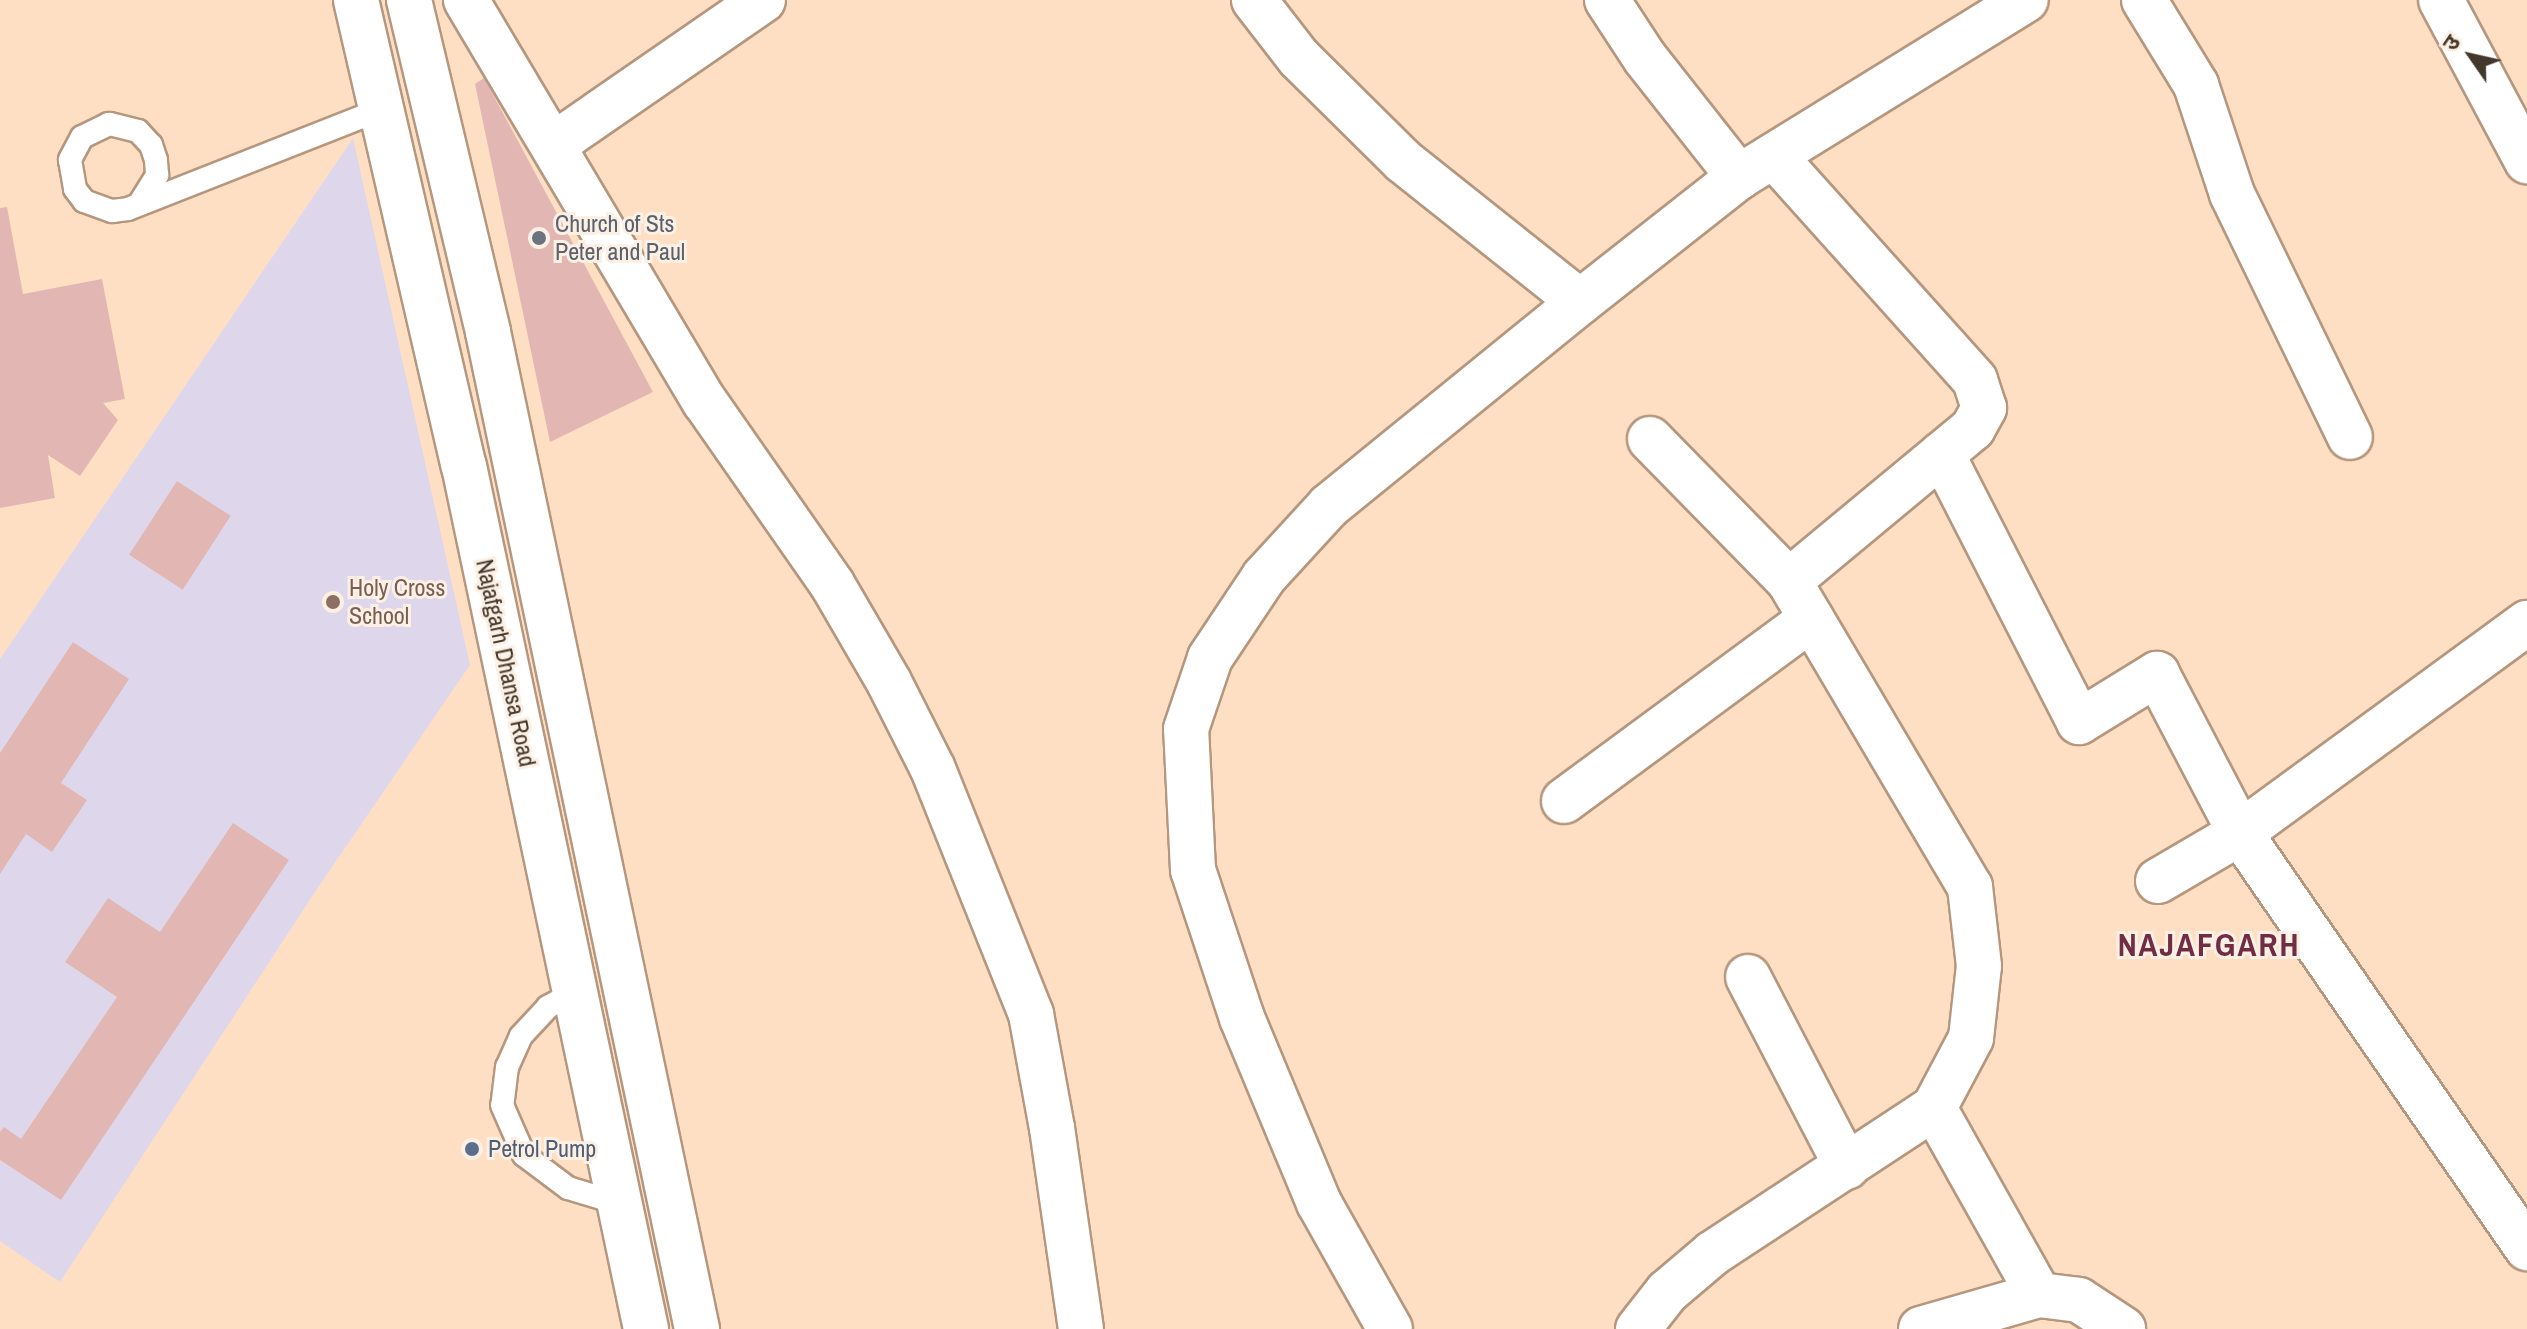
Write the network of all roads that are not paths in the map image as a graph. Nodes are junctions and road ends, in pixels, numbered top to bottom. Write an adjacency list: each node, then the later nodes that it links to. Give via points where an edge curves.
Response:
1 (356, 0): 10 (street, Najafgarh Dhansa Road)
2 (409, 0): 34 (street, via 488,332)
3 (466, 0): 11 (street)
4 (763, 0): 11 (street)
5 (1254, 0): 15 (street, via 1299,58 1403,161)
6 (2026, 0): 13 (street)
7 (2144, 0): 16 (street, via 2196,85 2232,194)
8 (2441, 0): 12 (street)
9 (1623, 6): 13 (street, via 1645,58)
10 (384, 108): 14 (lane); 26 (street, Najafgarh Dhansa Road)
11 (553, 145): 35 (street, via 705,402 832,584 933,769 1031,1014)
12 (2527, 161)
13 (1757, 166): 15 (street); 18 (street, via 1975,380 1984,408 1973,428)
14 (141, 201)
15 (1580, 302): 36 (street, via 1329,506 1264,577 1210,658 1186,729 1193,870 1242,1018 1319,1203)
16 (2350, 437)
17 (1650, 439): 19 (street)
18 (1942, 454): 19 (street); 23 (street, via 2079,722 2157,674)
19 (1789, 581): 20 (street)
20 (1811, 619): 22 (street); 27 (street, via 1970,887 1979,966 1971,1038)
21 (2527, 623): 23 (street)
22 (1564, 801)
23 (2240, 833): 24 (street); 30 (street)
24 (2158, 881)
25 (1748, 977): 28 (street)
26 (574, 993): 29 (street, Najafgarh Dhansa Road); 29 (lane, via 548,1007 521,1036 507,1067 502,1105 524,1155 568,1188)
27 (1934, 1108): 28 (street); 31 (street)
28 (1847, 1167): 37 (street, via 1713,1253 1667,1292)
29 (618, 1203): 33 (street, Najafgarh Dhansa Road)
30 (2527, 1248)
31 (2039, 1295): 32 (street); 38 (street, via 2079,1300)
32 (1929, 1328)
33 (646, 1329)
34 (697, 1329)
35 (1081, 1329)
36 (1390, 1329)
37 (1638, 1329)
38 (2123, 1329)

